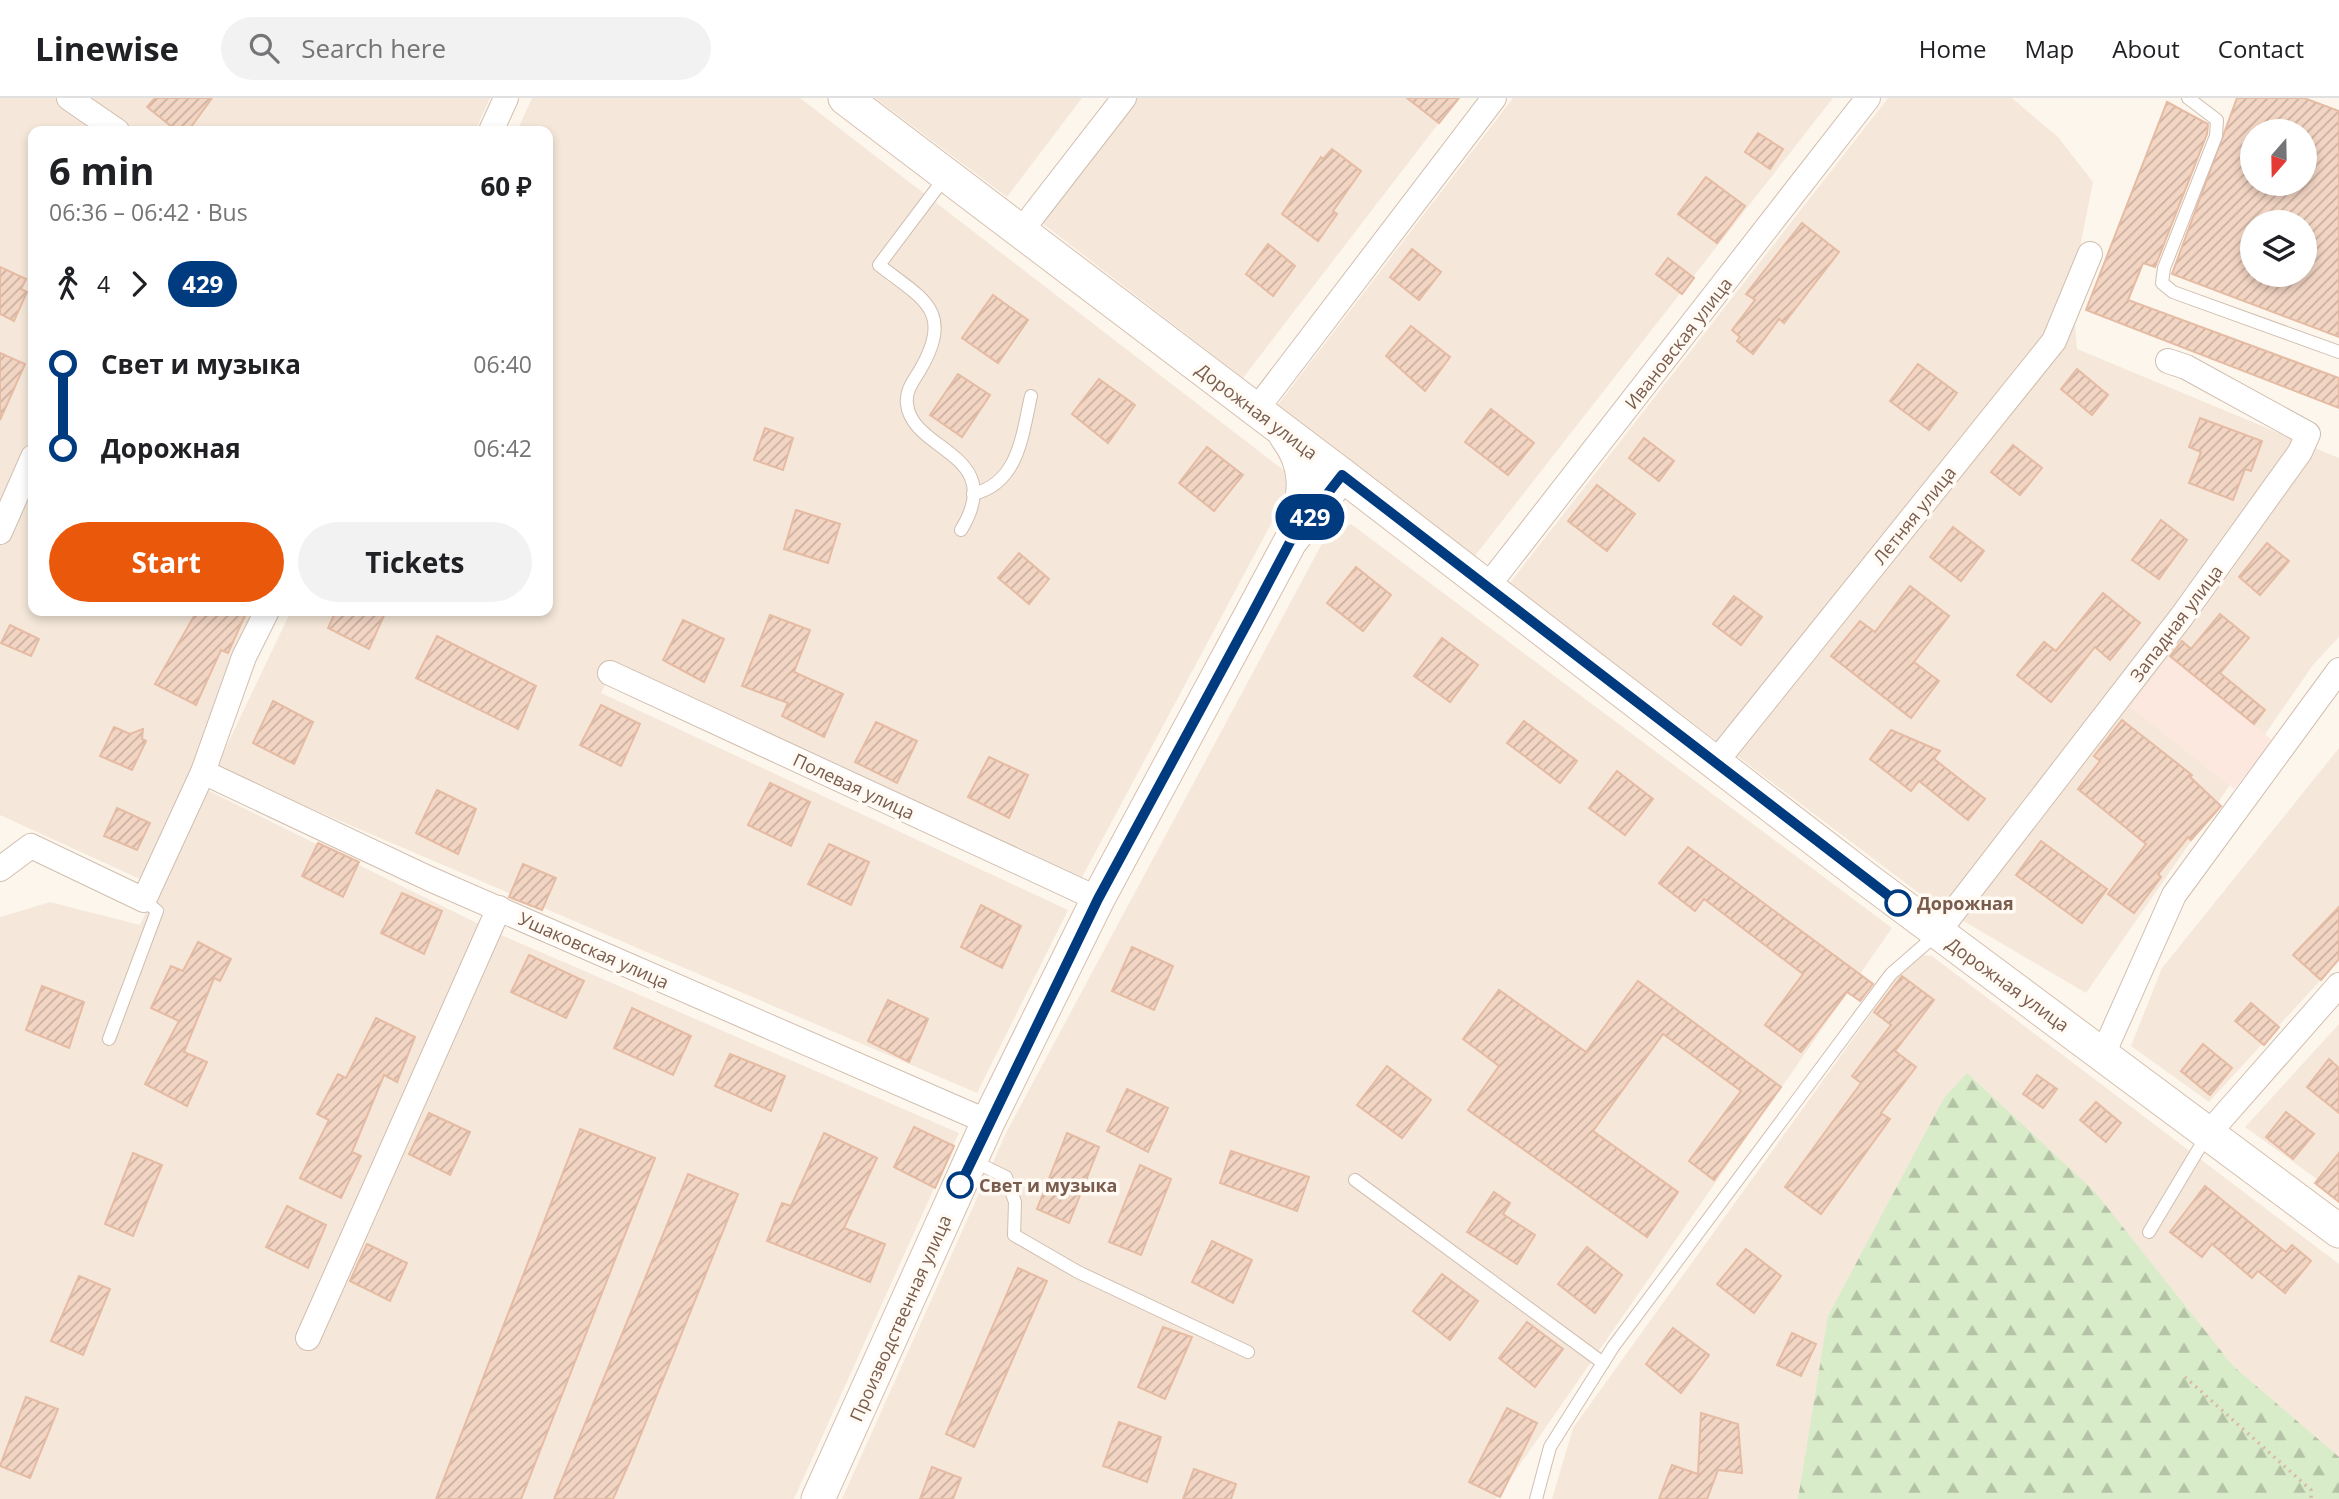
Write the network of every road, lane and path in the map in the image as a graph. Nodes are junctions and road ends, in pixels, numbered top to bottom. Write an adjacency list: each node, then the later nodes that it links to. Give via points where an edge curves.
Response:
1 (69, 98): 8 (street)
2 (845, 98): 10 (main road, Дорожная улица)
3 (1124, 98): 11 (street)
4 (1494, 98): 16 (street)
5 (1868, 98): 24 (street, Ивановская улица)
6 (2188, 98): 13 (lane, via 2217,120 2217,136 2162,283 2173,292)
7 (500, 100): 9 (street)
8 (110, 126)
9 (492, 126)
10 (947, 176): 11 (main road, Дорожная улица); 19 (lane, via 879,265 930,306 936,324 933,344 906,403 917,426 958,459 970,475)
11 (1021, 231): 16 (main road, Дорожная улица)
12 (2090, 254): 28 (street, Летняя улица, via 2054,341)
13 (2339, 352)
14 (2168, 361): 34 (street, Западная улица, via 2308,434 2300,452 2182,616)
15 (1031, 396): 19 (lane, via 1017,455 1000,483)
16 (1268, 419): 18 (main road, Дорожная улица); 23 (main road, via 1296,449 1304,472 1304,496)
17 (28, 468): 22 (street)
18 (1342, 475): 20 (main road, Дорожная улица); 23 (main road, Производственная улица)
19 (973, 494): 21 (lane, via 970,516)
20 (1386, 509): 23 (main road, via 1351,506 1334,510); 24 (main road, Дорожная улица)
21 (961, 530)
22 (0, 532)
23 (1290, 542): 31 (main road, Производственная улица)
24 (1488, 587): 28 (main road, Дорожная улица)
25 (264, 616): 29 (street, via 244,657)
26 (2339, 670): 37 (street, via 2174,895)
27 (610, 673): 31 (street, Полевая улица)
28 (1715, 763): 34 (main road, Дорожная улица)
29 (203, 772): 32 (street); 33 (street, Ушаковская улица)
30 (0, 869): 32 (street, via 31,846)
31 (1098, 899): 38 (main road, Производственная улица)
32 (144, 900): 36 (lane, via 157,911)
33 (499, 908): 38 (street, Ушаковская улица); 44 (street)
34 (1938, 932): 37 (main road, Дорожная улица); 46 (lane, via 1891,974)
35 (2339, 985): 39 (street)
36 (109, 1039)
37 (2103, 1054): 39 (main road, Дорожная улица)
38 (988, 1122): 40 (main road, Производственная улица)
39 (2207, 1135): 42 (main road, Дорожная улица); 43 (lane)
40 (971, 1160): 45 (lane, via 1006,1177 1014,1202 1014,1235 1078,1272); 48 (main road, Производственная улица)
41 (1355, 1180): 46 (lane)
42 (2339, 1231)
43 (2150, 1232)
44 (308, 1338)
45 (1248, 1352)
46 (1603, 1363): 49 (lane, via 1550,1447)
47 (2185, 1377): 50 (path, via 2311,1490)
48 (818, 1499)
49 (1536, 1499)
50 (2311, 1499)

